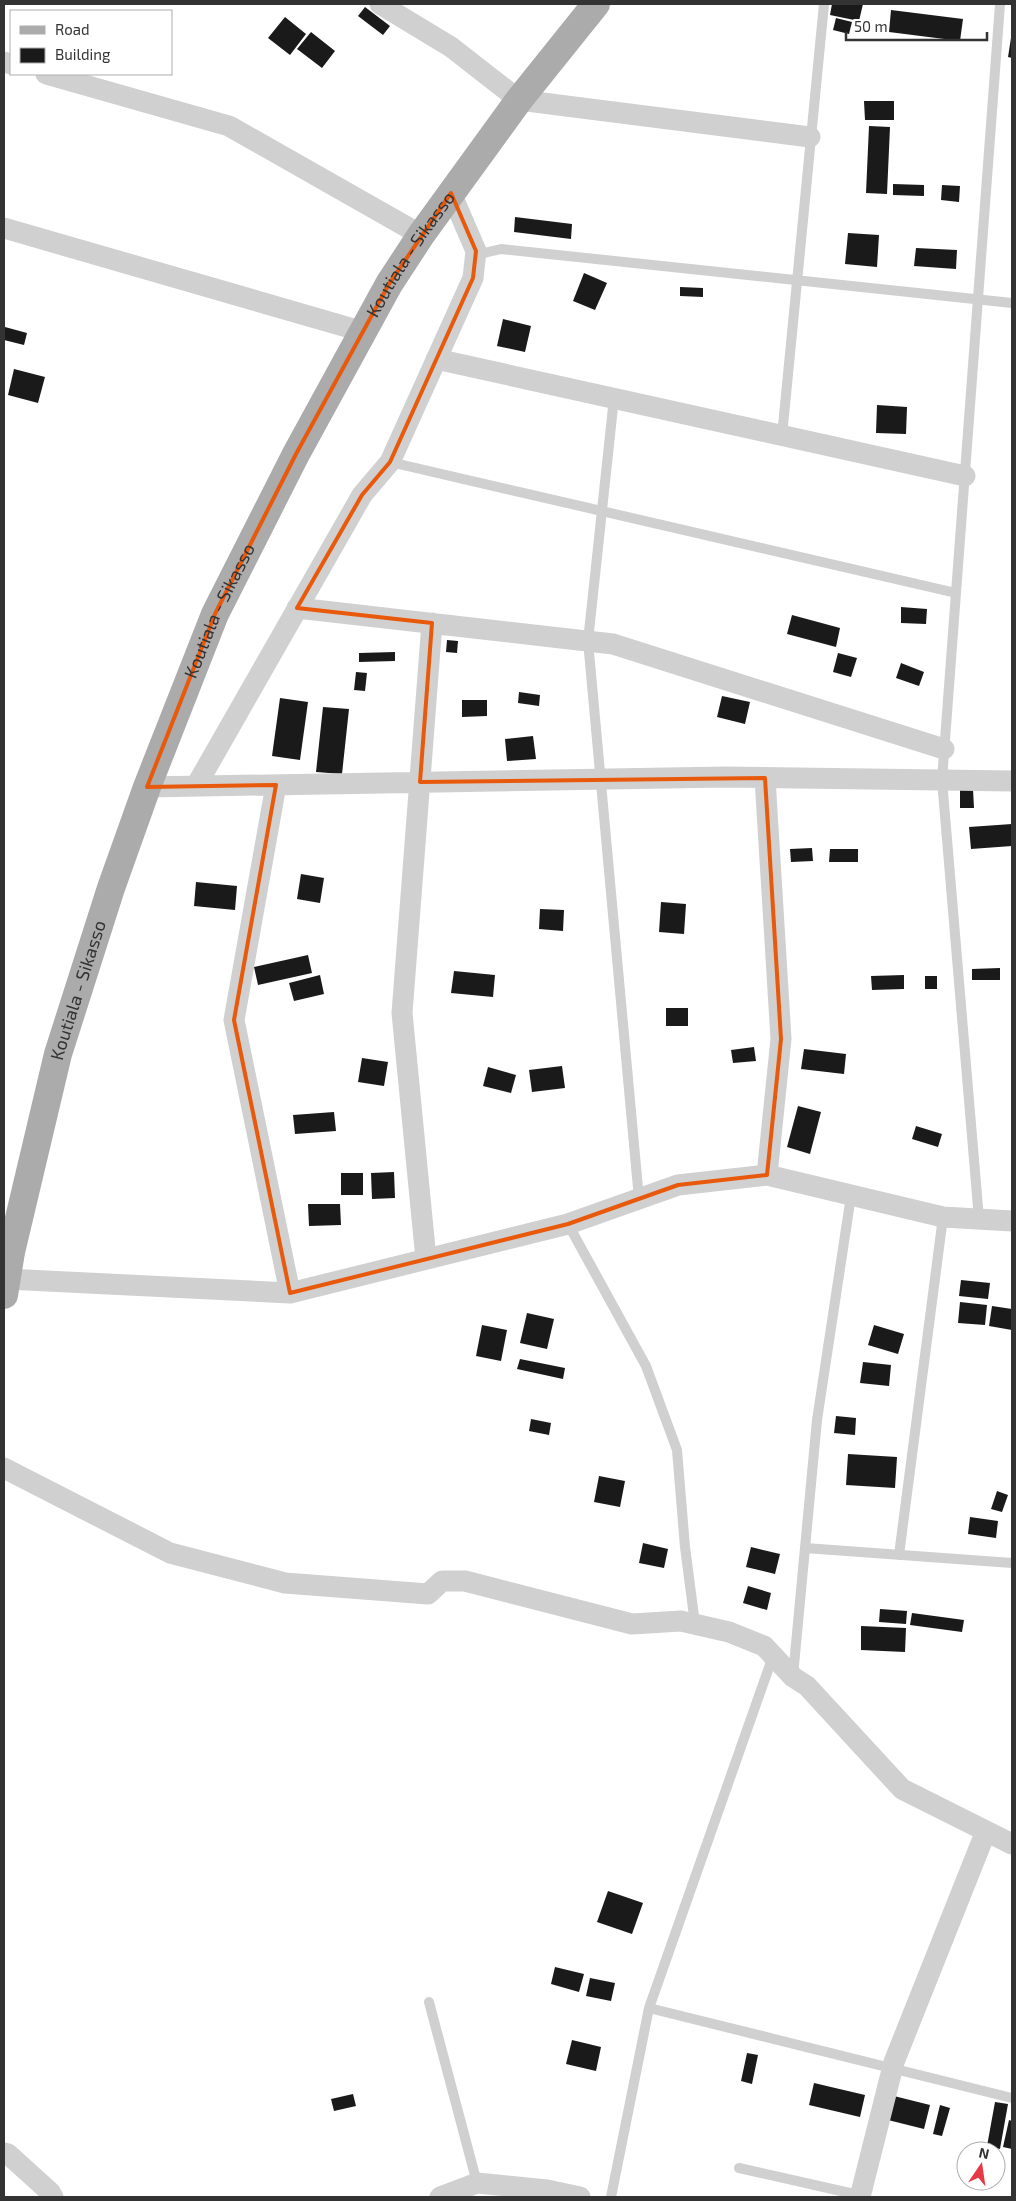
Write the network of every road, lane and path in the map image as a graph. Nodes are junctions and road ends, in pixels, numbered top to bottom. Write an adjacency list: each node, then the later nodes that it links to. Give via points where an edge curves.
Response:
1 (380, 4): 6 (street, via 451,47)
2 (596, 4): 6 (main road, Koutiala - Sikasso)
3 (824, 4): 7 (lane)
4 (1000, 4): 13 (lane)
5 (50, 75): 10 (street, via 229,126)
6 (519, 100): 7 (street); 8 (main road, Koutiala - Sikasso)
7 (810, 137): 12 (lane)
8 (451, 193): 10 (main road, Koutiala - Sikasso); 11 (street, via 476,250)
9 (4, 228): 15 (street)
10 (421, 235): 15 (main road, Koutiala - Sikasso, via 389,284)
11 (475, 255): 12 (lane, via 501,249); 16 (street, via 473,278)
12 (797, 280): 13 (lane); 18 (lane)
13 (978, 299): 14 (lane); 20 (lane)
14 (1012, 303)
15 (364, 332): 34 (main road, Koutiala - Sikasso, via 296,454 215,614)
16 (436, 359): 17 (street); 19 (street)
17 (614, 398): 18 (street); 21 (lane)
18 (782, 436): 20 (street)
19 (390, 462): 21 (lane); 23 (street, via 362,494)
20 (965, 476): 22 (lane)
21 (602, 511): 22 (lane); 25 (lane)
22 (956, 592): 26 (lane)
23 (297, 608): 24 (street); 33 (street)
24 (432, 624): 25 (street); 31 (street)
25 (588, 642): 26 (street, via 613,644); 28 (lane)
26 (944, 749): 29 (lane)
27 (765, 778): 28 (street); 29 (street); 35 (street, via 781,1039)
28 (602, 779): 31 (street); 37 (lane)
29 (942, 780): 30 (street); 39 (lane)
30 (1012, 781)
31 (420, 782): 32 (street); 42 (street, via 402,1013)
32 (276, 784): 33 (street); 44 (street, via 234,1020)
33 (196, 786): 34 (street)
34 (147, 787): 43 (main road, Koutiala - Sikasso, via 58,1054 10,1252)
35 (767, 1175): 36 (street); 37 (street, via 678,1185)
36 (851, 1196): 38 (street); 46 (lane, via 816,1420)
37 (639, 1199): 41 (street)
38 (943, 1217): 39 (street); 47 (lane)
39 (979, 1219): 40 (street)
40 (1012, 1221)
41 (568, 1224): 42 (street); 49 (lane, via 646,1366 677,1450)
42 (426, 1259): 44 (street)
43 (5, 1287): 44 (street)
44 (290, 1293)
45 (4, 1468): 49 (street, via 170,1553 285,1583 428,1594 442,1581 465,1581 632,1624 681,1621)
46 (805, 1548): 47 (lane); 51 (lane)
47 (899, 1555): 48 (lane)
48 (1012, 1563)
49 (695, 1624): 50 (street, via 729,1632 764,1646)
50 (773, 1656): 51 (street); 55 (lane)
51 (793, 1677): 52 (street, via 807,1686 902,1789)
52 (986, 1831): 53 (street); 56 (street)
53 (1012, 1844)
54 (429, 2002): 60 (lane)
55 (649, 2008): 56 (lane); 64 (lane)
56 (892, 2069): 57 (lane); 65 (street)
57 (1012, 2098)
58 (4, 2154): 61 (street, via 8,2154)
59 (739, 2168): 65 (lane)
60 (477, 2184): 62 (street); 63 (street, via 547,2190)
61 (53, 2197)
62 (440, 2197)
63 (578, 2197)
64 (612, 2197)
65 (862, 2197)

